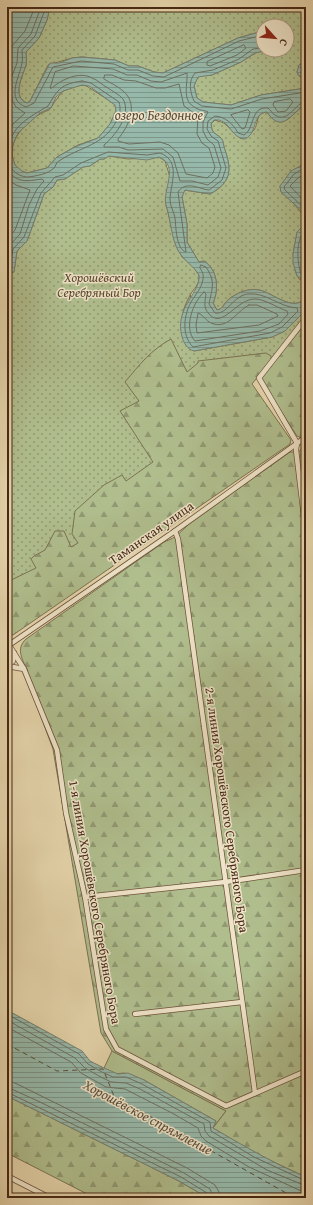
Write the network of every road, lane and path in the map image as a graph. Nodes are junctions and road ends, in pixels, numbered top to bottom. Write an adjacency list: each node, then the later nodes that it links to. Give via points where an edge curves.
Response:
1 (306, 318): 3 (street, via 259,378)
2 (306, 437): 3 (street, Таманская улица)
3 (296, 443): 4 (street, Таманская улица); 5 (street)
4 (175, 531): 6 (street, Таманская улица); 11 (street, 2-я линия Хорошёвского Серебряного Бора)
5 (306, 533)
6 (8, 646): 7 (street, 1-я линия Хорошёвского Серебряного Бора)
7 (13, 650): 8 (street, via 13,661); 9 (street, 1-я линия Хорошёвского Серебряного Бора)
8 (7, 666): 9 (street)
9 (24, 669): 12 (street, 1-я линия Хорошёвского Серебряного Бора, via 57,750 66,813)
10 (306, 870): 11 (street)
11 (225, 882): 12 (street); 13 (street, 2-я линия Хорошёвского Серебряного Бора)
12 (85, 897): 16 (street, 1-я линия Хорошёвского Серебряного Бора, via 106,1029 117,1049 226,1106)
13 (242, 1002): 14 (street); 16 (street, 2-я линия Хорошёвского Серебряного Бора)
14 (135, 1014)
15 (306, 1072): 16 (street)
16 (255, 1093)
17 (7, 1176): 18 (street)
18 (50, 1198)

